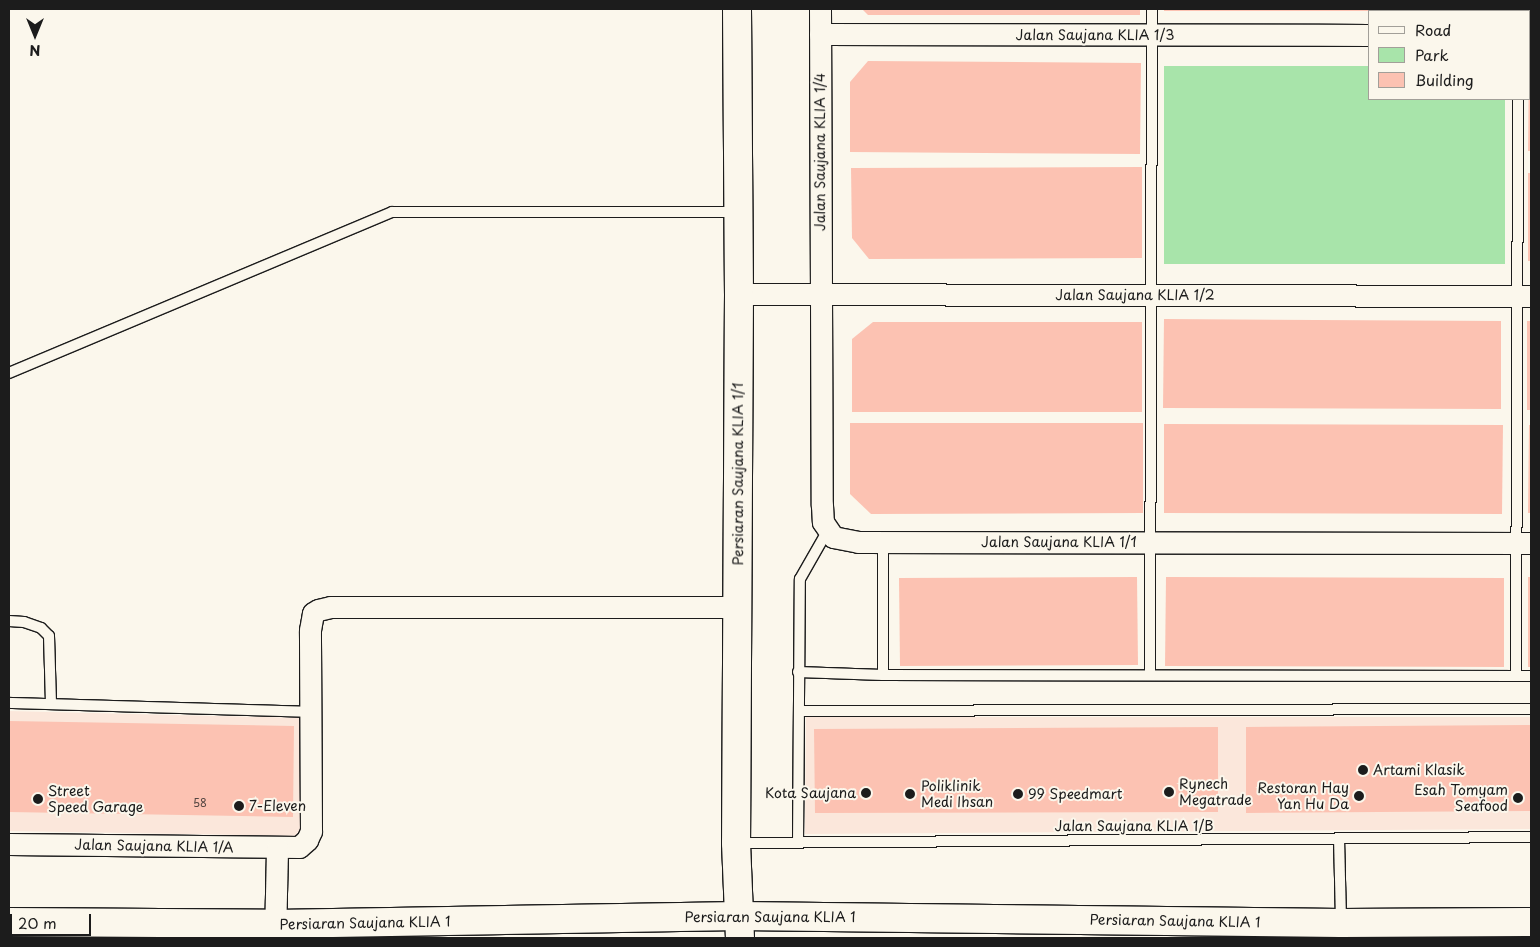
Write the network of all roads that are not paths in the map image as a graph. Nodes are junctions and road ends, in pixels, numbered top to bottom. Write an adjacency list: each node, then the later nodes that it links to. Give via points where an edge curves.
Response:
1 (737, 9): 8 (street, Persiaran Saujana KLIA 1/1)
2 (820, 9): 4 (street, Jalan Saujana KLIA 1/4)
3 (1152, 9): 5 (lane)
4 (820, 34): 5 (street, Jalan Saujana KLIA 1/3); 10 (street, Jalan Saujana KLIA 1/4)
5 (1152, 35): 6 (street, Jalan Saujana KLIA 1/3); 11 (lane)
6 (1368, 35)
7 (1518, 100): 12 (lane)
8 (739, 212): 9 (street, Persiaran Saujana KLIA 1/1); 13 (lane, via 392,212)
9 (739, 294): 10 (street, Jalan Saujana KLIA 1/2); 18 (street, Persiaran Saujana KLIA 1/1)
10 (820, 294): 11 (street, Jalan Saujana KLIA 1/2); 14 (street, via 822,505 824,522)
11 (1151, 295): 12 (street, Jalan Saujana KLIA 1/2); 16 (lane)
12 (1524, 296): 17 (lane)
13 (9, 373)
14 (829, 530): 15 (street, Jalan Saujana KLIA 1/1, via 833,537); 20 (lane, via 800,579)
15 (883, 542): 16 (street, Jalan Saujana KLIA 1/1); 21 (lane)
16 (1150, 542): 17 (street, Jalan Saujana KLIA 1/1); 22 (lane)
17 (1524, 544): 23 (lane)
18 (738, 607): 29 (street, via 331,607 318,610 313,613 311,625); 32 (street, Persiaran Saujana KLIA 1/1)
19 (9, 621): 26 (lane, via 41,628 49,636)
20 (798, 672): 21 (lane); 28 (lane)
21 (883, 675): 22 (lane)
22 (1150, 675): 23 (lane)
23 (1516, 676): 24 (lane)
24 (1531, 676)
25 (9, 703): 26 (lane)
26 (51, 704): 29 (lane)
27 (1531, 709): 28 (lane)
28 (799, 711): 33 (lane)
29 (310, 712): 35 (street, Jalan Saujana KLIA 1/A, via 311,831 307,840 298,847)
30 (1531, 837): 31 (lane, Jalan Saujana KLIA 1/B)
31 (1339, 838): 33 (lane, Jalan Saujana KLIA 1/B); 38 (lane)
32 (736, 843): 33 (lane, Jalan Saujana KLIA 1/B); 39 (street, Persiaran Saujana KLIA 1/1)
33 (798, 843)
34 (9, 844): 35 (street, Jalan Saujana KLIA 1/A)
35 (277, 848): 40 (street)
36 (9, 922): 40 (street, Persiaran Saujana KLIA 1)
37 (1531, 922): 38 (street, Persiaran Saujana KLIA 1)
38 (1341, 923): 39 (street, Persiaran Saujana KLIA 1)
39 (739, 927): 40 (street, Persiaran Saujana KLIA 1)
40 (275, 931)

